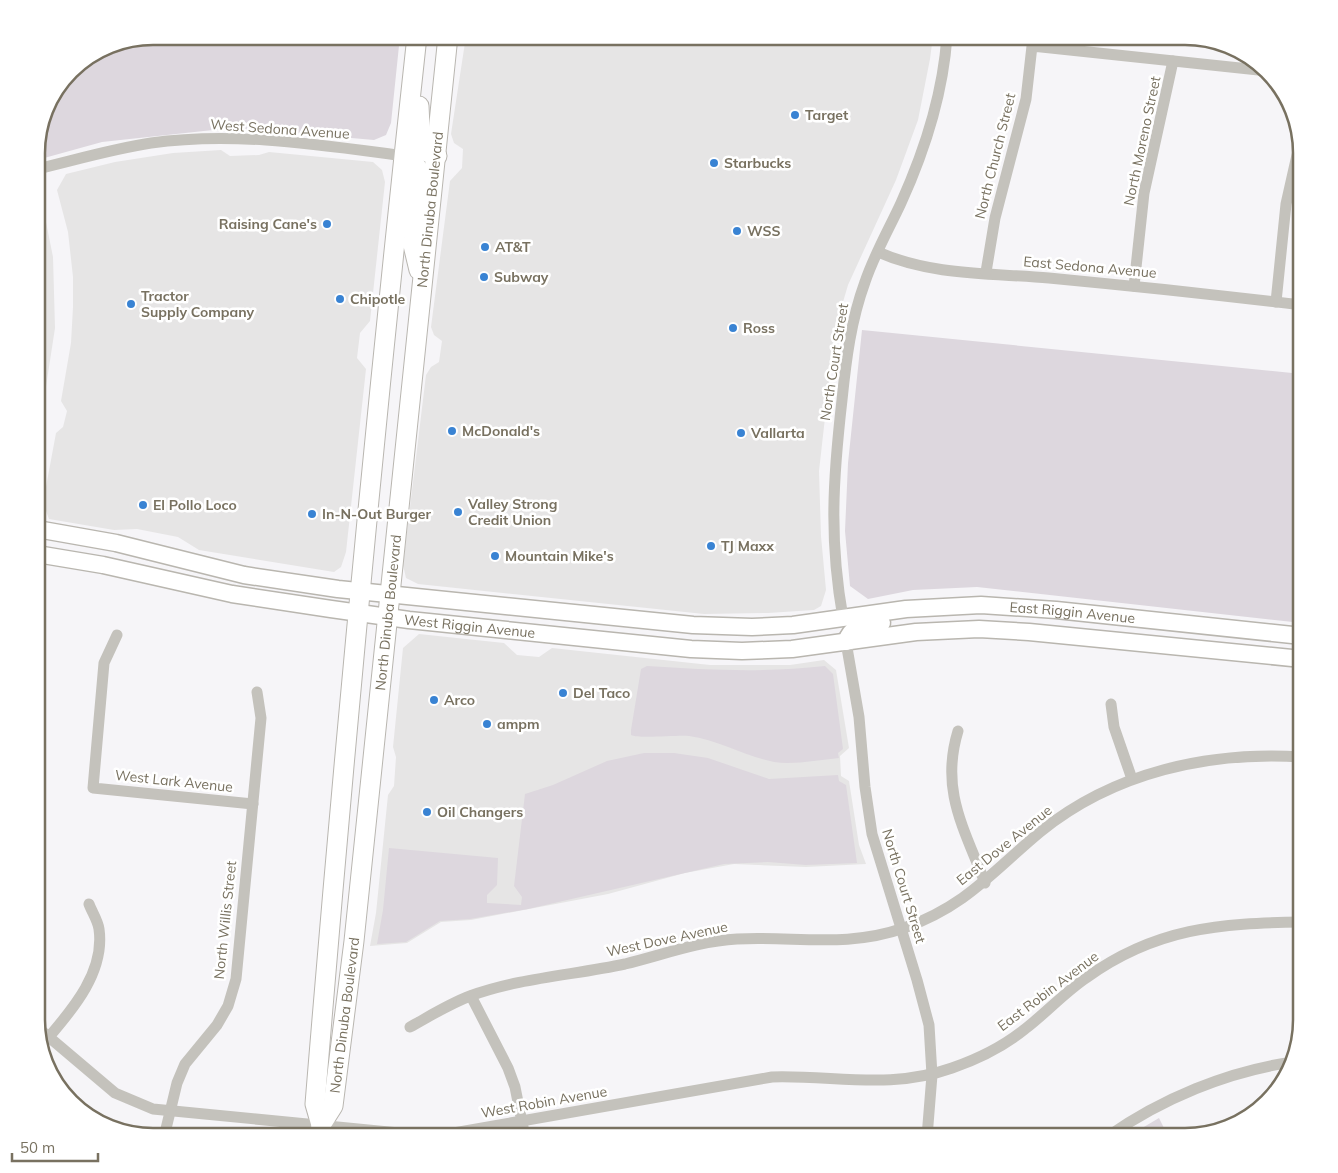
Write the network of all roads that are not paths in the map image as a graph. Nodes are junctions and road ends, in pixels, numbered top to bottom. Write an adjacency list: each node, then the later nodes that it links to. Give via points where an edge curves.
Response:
1 (417, 45): 8 (main road, via 421,147)
2 (417, 45): 7 (main road, North Dinuba Boulevard)
3 (447, 45): 8 (main road, North Dinuba Boulevard)
4 (946, 45): 11 (street, North Court Street, via 940,91 927,136)
5 (1173, 61): 6 (street); 12 (street, North Church Street, via 1032,46 1026,99 995,218); 14 (street, North Moreno Street, via 1144,193)
6 (1253, 69)
7 (405, 156): 9 (street, West Sedona Avenue, via 304,143 199,139 143,144); 13 (main road, via 411,158 419,172 413,245); 19 (main road, North Dinuba Boulevard)
8 (436, 156): 13 (main road, North Dinuba Boulevard)
9 (45, 166)
10 (1293, 173): 15 (street, via 1286,204)
11 (878, 252): 12 (street, East Sedona Avenue, via 935,270); 24 (street, North Court Street, via 865,279 851,331 834,465 834,549)
12 (986, 272): 14 (street, East Sedona Avenue)
13 (422, 283): 20 (main road, North Dinuba Boulevard)
14 (1134, 286): 15 (street, East Sedona Avenue)
15 (1276, 302): 16 (street, East Sedona Avenue)
16 (1293, 304)
17 (45, 531): 19 (main road, West Riggin Avenue, via 116,543 244,575)
18 (45, 555): 22 (main road, West Riggin Avenue, via 244,596)
19 (361, 592): 20 (main road, West Riggin Avenue); 22 (main road, North Dinuba Boulevard)
20 (389, 595): 23 (main road, North Dinuba Boulevard); 24 (main road, West Riggin Avenue, via 706,626 793,625)
21 (1031, 608): 24 (main road, East Riggin Avenue, via 943,606); 26 (main road, East Riggin Avenue); 27 (main road, via 996,614 911,619 855,628)
22 (359, 613): 23 (main road, West Riggin Avenue); 49 (main road, North Dinuba Boulevard, via 315,1104)
23 (387, 617): 28 (main road, West Riggin Avenue); 50 (main road, North Dinuba Boulevard, via 355,933 333,1106)
24 (843, 618): 28 (main road, via 837,632 818,636)
25 (117, 635): 35 (street, West Lark Avenue, via 104,663 93,788)
26 (1293, 635)
27 (846, 642): 28 (main road, West Riggin Avenue, via 767,650); 29 (main road, East Riggin Avenue, via 916,632 992,629); 39 (street, North Court Street, via 859,717 869,821)
28 (678, 648)
29 (1293, 659)
30 (257, 692): 35 (street, North Willis Street, via 261,718)
31 (1111, 704): 34 (street, via 1114,727)
32 (958, 730): 36 (street, via 951,753 950,779 955,805)
33 (1293, 757): 34 (street, East Dove Avenue, via 1207,760)
34 (1132, 779): 36 (street, East Dove Avenue, via 1057,820)
35 (253, 804): 45 (street, North Willis Street, via 236,979 228,1006 185,1064)
36 (985, 883): 39 (street, East Dove Avenue, via 950,908)
37 (89, 904): 42 (street, via 99,928 99,948 93,969 73,1009)
38 (1293, 922): 44 (street, East Robin Avenue, via 1221,925 1180,932 1145,945 1086,977 1025,1030 997,1048 970,1062)
39 (901, 929): 40 (street, West Dove Avenue, via 841,941 762,938 716,941 622,964 507,985); 44 (street, North Court Street, via 926,1010)
40 (471, 996): 41 (street, West Dove Avenue); 46 (street, via 508,1068)
41 (410, 1027)
42 (48, 1038): 45 (street, West Robin Avenue, via 115,1093 144,1106)
43 (1284, 1064): 54 (street, via 1236,1075 1191,1092)
44 (932, 1075): 46 (street, West Robin Avenue, via 874,1082 772,1077); 53 (street, North Court Street)
45 (170, 1112): 47 (street, North Willis Street); 48 (street, West Robin Avenue)
46 (522, 1120): 51 (street, West Robin Avenue); 52 (street)
47 (166, 1128)
48 (296, 1128)
49 (319, 1128)
50 (322, 1128)
51 (480, 1128)
52 (523, 1128)
53 (929, 1128)
54 (1122, 1128)

